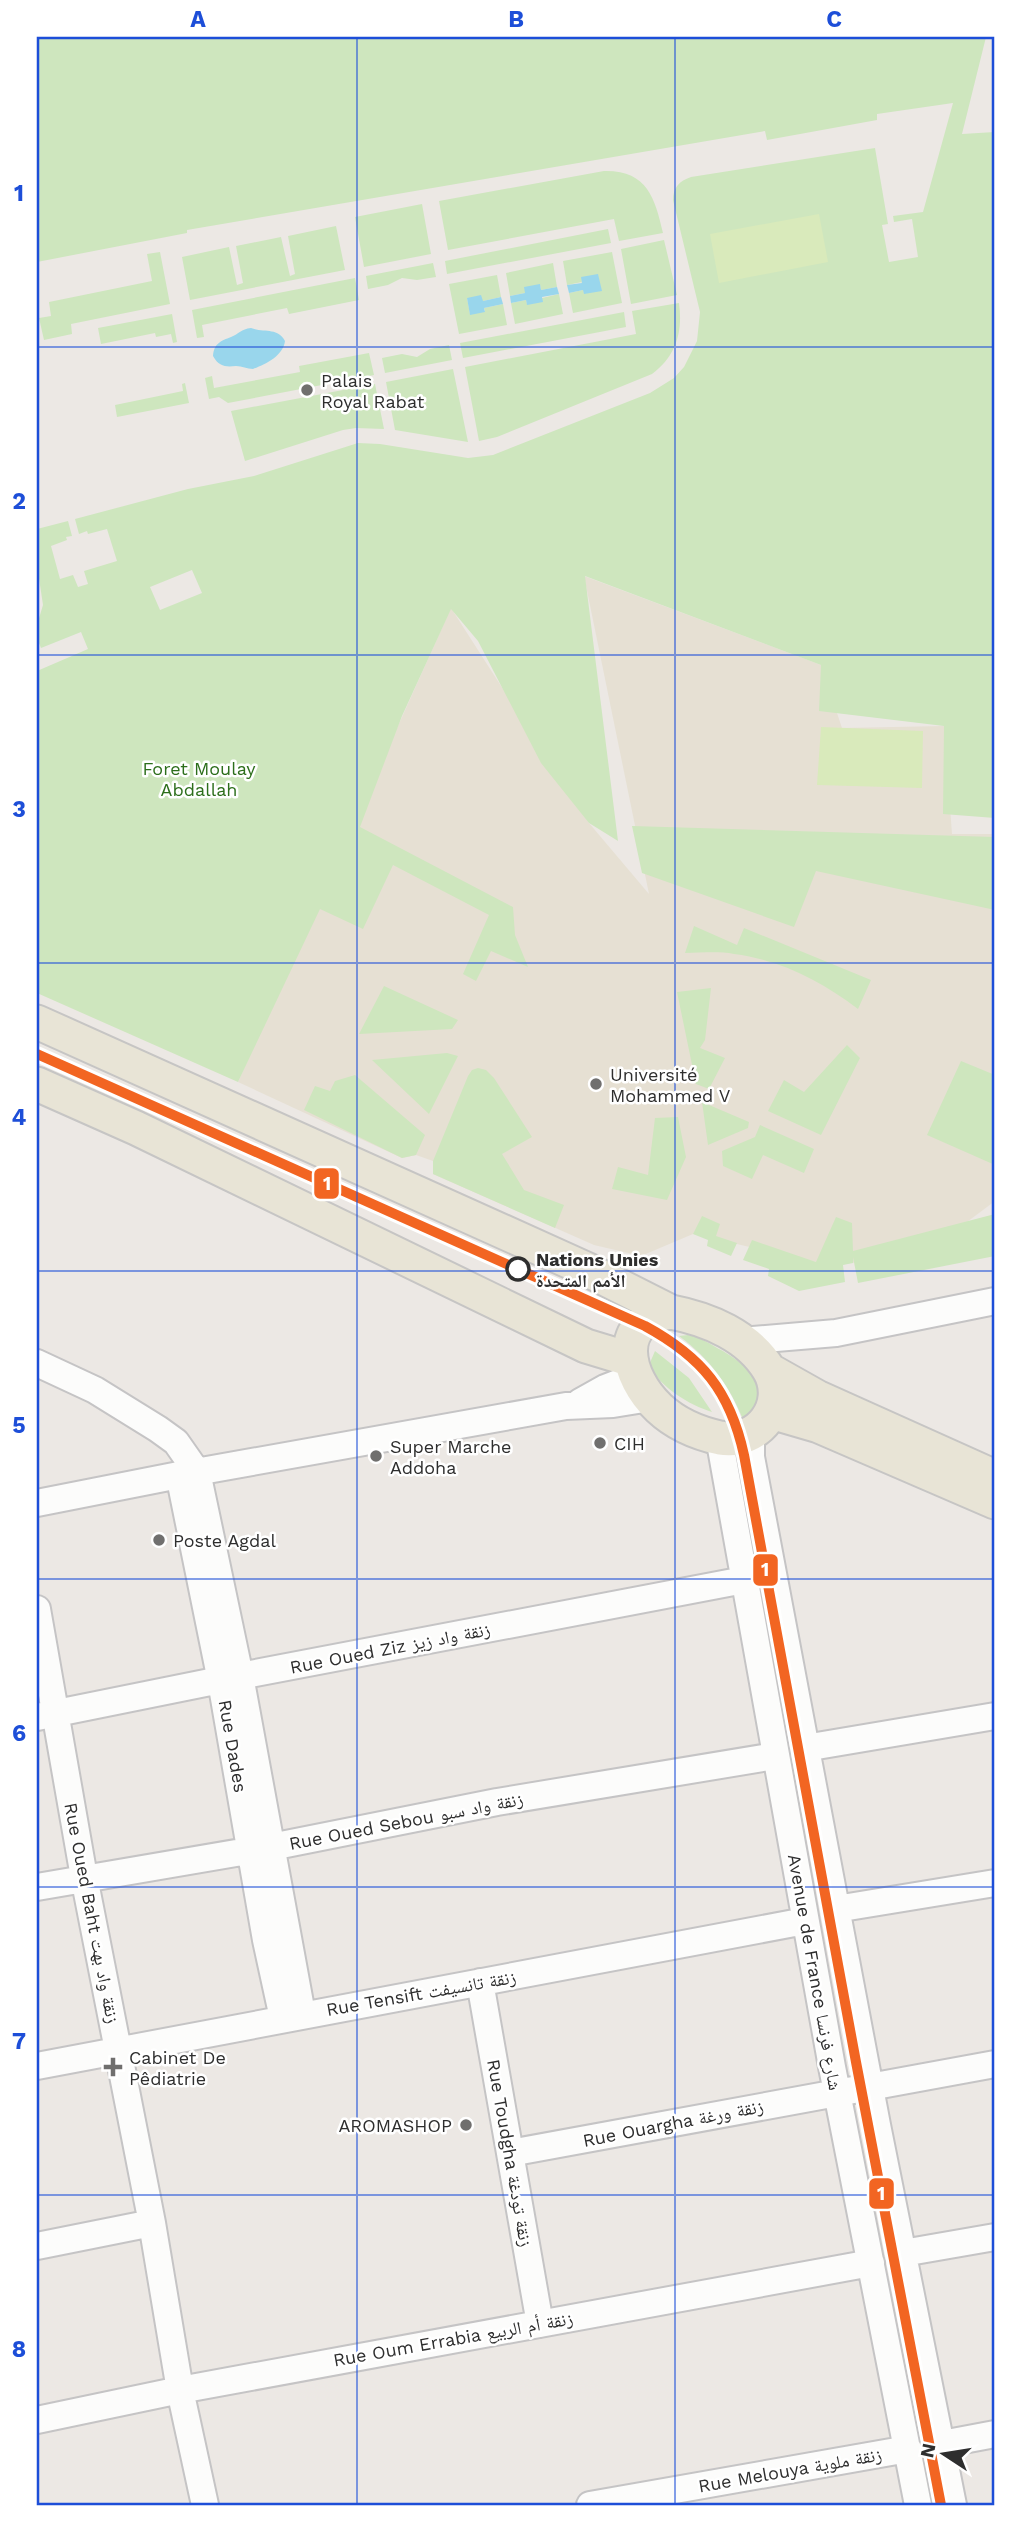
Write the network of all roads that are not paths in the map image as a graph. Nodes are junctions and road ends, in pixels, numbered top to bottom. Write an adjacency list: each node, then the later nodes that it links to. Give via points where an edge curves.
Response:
1 (37, 1022): 4 (main road, via 586,1269)
2 (37, 1084): 7 (main road, via 586,1346)
3 (995, 1301): 5 (street, via 836,1333)
4 (671, 1312): 5 (main road, via 701,1319); 7 (main road, via 651,1317 631,1341)
5 (758, 1358): 8 (main road, via 775,1395); 10 (main road, via 817,1397)
6 (37, 1363): 9 (street, via 94,1390 176,1442)
7 (638, 1378): 8 (main road, via 666,1414 687,1428); 9 (street, via 605,1388 576,1405)
8 (747, 1428): 11 (main road, via 819,1426); 13 (street, Avenue de France شارع فرنسا); 18 (street, Avenue de France شارع فرنسا)
9 (188, 1474): 12 (street); 15 (street, Rue Dades)
10 (995, 1477)
11 (995, 1502)
12 (37, 1503)
13 (744, 1580): 15 (street, Rue Oued Ziz زنقة واد زيز); 19 (street, Avenue de France شارع فرنسا)
14 (37, 1609): 16 (street, Rue Oued Baht زنقة واد بهت)
15 (231, 1679): 16 (street, Rue Oued Ziz زنقة واد زيز); 20 (street, Rue Dades)
16 (46, 1716): 21 (street, Rue Oued Baht زنقة واد بهت)
17 (995, 1716): 18 (street)
18 (804, 1748): 24 (street, Avenue de France شارع فرنسا)
19 (775, 1756): 20 (street, Rue Oued Sebou زنقة واد سبو, via 497,1802); 25 (street, Avenue de France شارع فرنسا)
20 (261, 1848): 21 (street, Rue Oued Sebou زنقة واد سبو); 27 (street, Rue Dades)
21 (84, 1877): 23 (street, Rue Oued Sebou زنقة واد سبو); 28 (street, Rue Oued Baht زنقة واد بهت)
22 (995, 1883): 24 (street)
23 (37, 1887)
24 (836, 1909): 31 (street, Avenue de France شارع فرنسا)
25 (805, 1921): 26 (street, Rue Tensift زنقة تانسيفت); 32 (street, Avenue de France شارع فرنسا)
26 (480, 1982): 27 (street, Rue Tensift زنقة تانسيفت); 33 (street, Rue Toudgha زنقة تودغة)
27 (292, 2016): 28 (street, Rue Tensift زنقة تانسيفت)
28 (118, 2049): 30 (street, Rue Tensift زنقة تانسيفت); 34 (street, Rue Oued Baht زنقة واد بهت)
29 (995, 2064): 31 (street)
30 (37, 2066)
31 (870, 2088): 32 (street, Rue Ouargha زنقة ورغة); 37 (street, Avenue de France شارع فرنسا)
32 (836, 2092): 33 (street, Rue Ouargha زنقة ورغة); 38 (street, Avenue de France شارع فرنسا)
33 (510, 2153): 39 (street, Rue Toudgha زنقة تودغة)
34 (152, 2223): 36 (street); 40 (street, Rue Oued Baht زنقة واد بهت)
35 (995, 2237): 37 (street)
36 (37, 2246)
37 (903, 2253): 43 (street, Avenue de France شارع فرنسا)
38 (871, 2263): 39 (street, Rue Oum Errabia زنقة أم الربيع); 44 (street, Avenue de France شارع فرنسا)
39 (540, 2323): 40 (street, Rue Oum Errabia زنقة أم الربيع)
40 (180, 2390): 41 (street, Rue Oum Errabia زنقة أم الربيع); 45 (street, Rue Oued Baht زنقة واد بهت)
41 (37, 2420)
42 (995, 2434): 43 (street)
43 (942, 2444): 48 (street, Avenue de France شارع فرنسا)
44 (908, 2449): 46 (street, Rue Melouya زنقة ملوية); 47 (street, Avenue de France شارع فرنسا)
45 (205, 2505)
46 (590, 2505)
47 (918, 2505)
48 (953, 2505)

